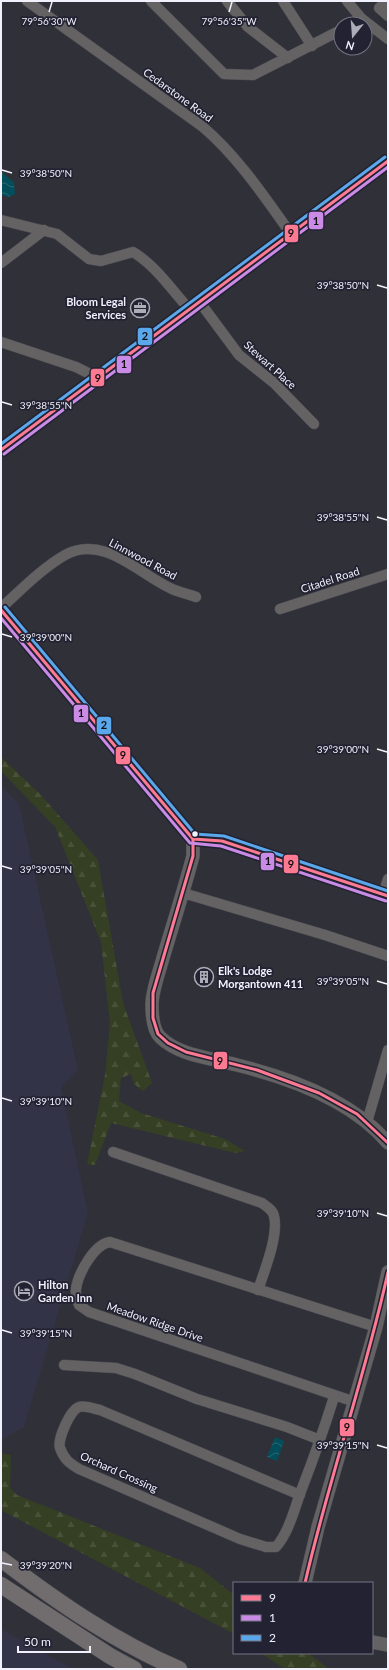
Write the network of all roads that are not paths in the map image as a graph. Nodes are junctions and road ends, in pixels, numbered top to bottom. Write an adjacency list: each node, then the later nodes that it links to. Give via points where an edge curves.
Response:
1 (27, 1): 17 (street, Cedarstone Road, via 213,135 261,190)
2 (151, 1): 13 (street, via 224,74 253,76)
3 (227, 1): 13 (street, via 248,27)
4 (283, 1): 12 (street)
5 (347, 1): 7 (street)
6 (386, 1): 8 (street, via 379,8)
7 (359, 16)
8 (388, 16)
9 (373, 27): 11 (street)
10 (333, 34): 12 (street)
11 (388, 39)
12 (312, 46): 13 (street)
13 (288, 58)
14 (388, 161): 17 (street)
15 (1, 220): 16 (street)
16 (44, 230): 18 (street); 19 (street, Stewart Place, via 57,234 90,260 101,261 133,252)
17 (291, 234): 19 (street)
18 (1, 263)
19 (194, 305): 21 (street); 22 (street, Stewart Place, via 238,355 274,383)
20 (1, 342): 21 (street, via 76,367)
21 (98, 378): 23 (street)
22 (314, 424)
23 (1, 450)
24 (388, 574): 27 (street, Citadel Road)
25 (196, 597): 26 (street, Linnwood Road, via 170,588 108,552 94,548 77,550 65,555)
26 (1, 609): 28 (street)
27 (280, 609)
28 (193, 839): 30 (street, via 193,856); 31 (street, via 222,841)
29 (388, 879): 31 (street)
30 (183, 893): 32 (street); 34 (street, via 152,1004 154,1023 159,1036 171,1045 188,1052 268,1073 297,1084)
31 (386, 895)
32 (387, 953)
33 (388, 1050): 34 (street)
34 (367, 1122): 35 (street)
35 (388, 1143)
36 (113, 1152): 39 (street, via 262,1203 270,1208 274,1216 274,1236)
37 (388, 1272): 38 (street)
38 (387, 1289): 40 (street)
39 (258, 1290): 40 (street, Meadow Ridge Drive); 42 (street, Meadow Ridge Drive, via 110,1242 103,1243 95,1250 76,1289 79,1305 89,1312)
40 (376, 1327): 43 (street)
41 (64, 1365): 44 (street, via 116,1368 197,1399)
42 (334, 1397): 43 (street, Meadow Ridge Drive); 44 (street, Orchard Crossing)
43 (355, 1402): 48 (street)
44 (320, 1440): 45 (street, Orchard Crossing)
45 (300, 1495): 45 (street, Orchard Crossing, via 282,1540 276,1547 266,1547 240,1539 79,1469 66,1461 59,1446 71,1414 77,1407 82,1406 100,1410)
46 (1, 1548): 50 (main road, via 40,1579)
47 (1, 1559): 50 (main road)
48 (304, 1582)
49 (1, 1585): 53 (main road)
50 (59, 1601): 54 (main road, via 128,1644)
51 (373, 1642): 52 (street)
52 (388, 1646)
53 (134, 1669)
54 (179, 1669)

